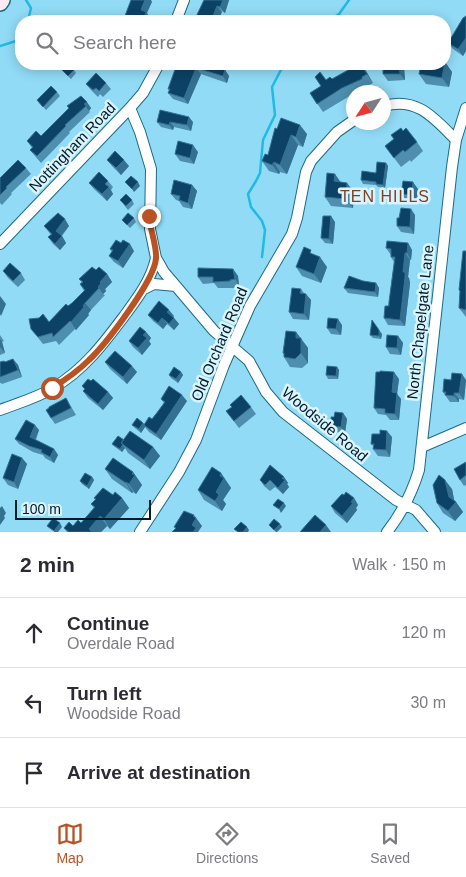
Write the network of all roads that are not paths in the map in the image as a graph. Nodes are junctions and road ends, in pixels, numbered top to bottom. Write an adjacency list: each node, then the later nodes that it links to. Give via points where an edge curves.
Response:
1 (184, 0): 2 (street)
2 (178, 15)
3 (155, 70): 5 (street, Nottingham Road, via 143,93)
4 (391, 105): 8 (street, via 404,104 419,108 430,114)
5 (130, 108): 9 (street, Nottingham Road); 10 (street, Woodside Road, via 151,169 149,216)
6 (466, 108): 8 (street, North Chapelgate Lane)
7 (346, 126): 13 (street, Old Orchard Road, via 311,161 292,234 257,291)
8 (456, 140): 16 (street, North Chapelgate Lane)
9 (0, 244)
10 (156, 258): 11 (street, Woodside Road); 12 (street)
11 (176, 286): 12 (street, via 154,284); 13 (street, Woodside Road, via 214,331)
12 (144, 289): 14 (street, via 99,350 78,371 52,388)
13 (232, 346): 17 (street, Woodside Road, via 249,361 266,392 283,412); 18 (street, Old Orchard Road, via 196,440)
14 (0, 410)
15 (466, 428): 16 (street)
16 (422, 447): 17 (street, North Chapelgate Lane)
17 (406, 505): 19 (street, North Chapelgate Lane); 20 (street, Woodside Road, via 416,510)
18 (140, 532)
19 (387, 532)
20 (435, 532)

